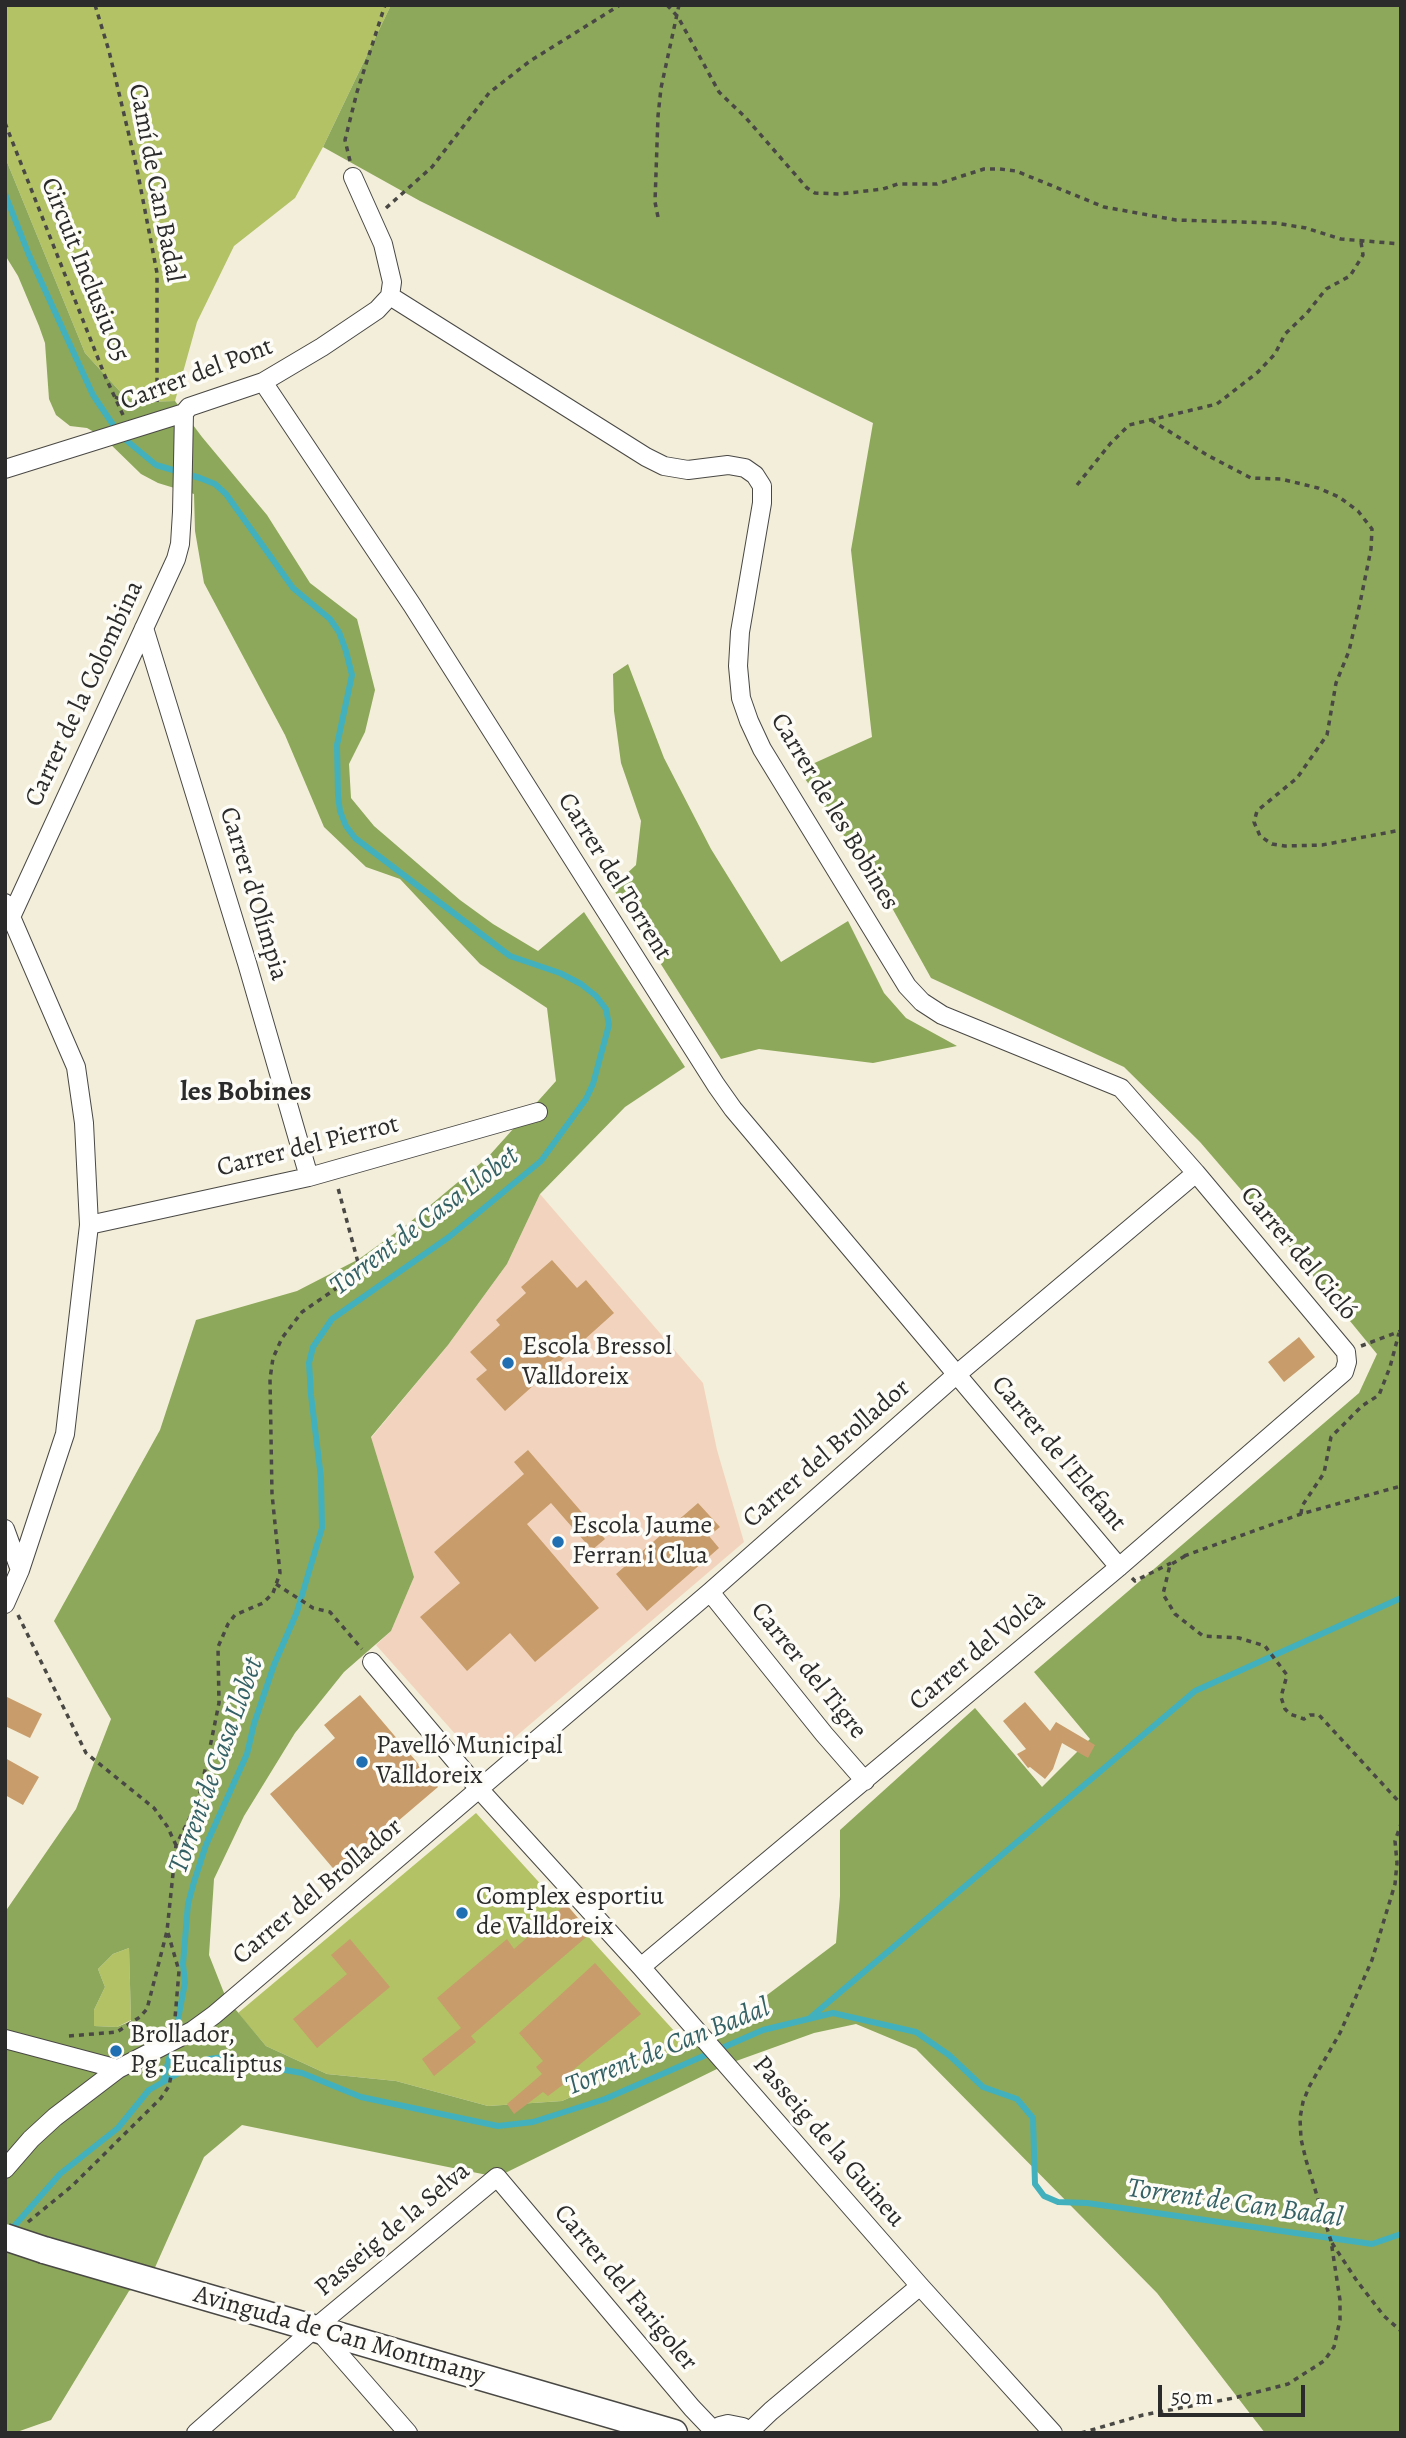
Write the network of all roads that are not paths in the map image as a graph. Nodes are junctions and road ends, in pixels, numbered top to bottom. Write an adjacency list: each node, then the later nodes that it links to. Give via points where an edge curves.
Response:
1 (353, 177): 2 (street, via 390,266)
2 (390, 296): 3 (street, Carrer del Pont, via 322,347); 9 (street, Carrer de les Bobines, via 664,467 688,470 728,465 755,475 762,486 762,503 740,632 741,698 762,749 907,986 942,1015 1121,1088)
3 (262, 382): 4 (street, Carrer del Pont, via 189,407); 13 (street, Carrer del Torrent, via 412,605 716,1085)
4 (184, 414): 5 (street, Carrer del Pont); 6 (street, Carrer de la Colombina, via 180,544)
5 (5, 469)
6 (144, 628): 7 (street, Carrer de la Colombina); 10 (street, Carrer d'Olímpia)
7 (8, 910): 11 (street, via 76,1068)
8 (538, 1112): 10 (street, Carrer del Pierrot)
9 (1196, 1174): 12 (street, Carrer del Cicló, via 1346,1352); 13 (street, Carrer del Brollador)
10 (309, 1177): 11 (street, Carrer del Pierrot)
11 (89, 1225): 16 (street, via 65,1434)
12 (1344, 1371): 15 (street, Carrer del Volcà)
13 (956, 1375): 15 (street, Carrer de l'Elefant); 17 (street, Carrer del Brollador)
14 (5, 1529): 16 (street)
15 (1119, 1567): 20 (street, Carrer del Volcà)
16 (20, 1570): 18 (street)
17 (710, 1592): 20 (street, Carrer del Tigre); 21 (street, Carrer del Brollador)
18 (7, 1600)
19 (372, 1662): 21 (street, Passeig de la Guineu)
20 (865, 1782): 22 (street, Carrer del Volcà)
21 (479, 1789): 22 (street, Passeig de la Guineu); 24 (street, Carrer del Brollador, via 214,2015)
22 (641, 1968): 28 (street, Passeig de la Guineu)
23 (5, 2039): 24 (street)
24 (118, 2069): 25 (street, Carrer del Brollador, via 55,2117)
25 (5, 2169)
26 (497, 2177): 29 (street, Passeig de la Selva); 30 (street, Carrer del Farigoler)
27 (13, 2233): 29 (street, Avinguda de Can Montmany, bridge, via 44,2250)
28 (920, 2286): 31 (street); 35 (street, Passeig de la Guineu)
29 (316, 2328): 32 (street, Passeig de la Selva); 33 (street); 34 (street, Avinguda de Can Montmany)
30 (713, 2432): 31 (street, via 735,2424)
31 (749, 2432)
32 (196, 2433)
33 (408, 2433)
34 (674, 2433)
35 (1053, 2433)

